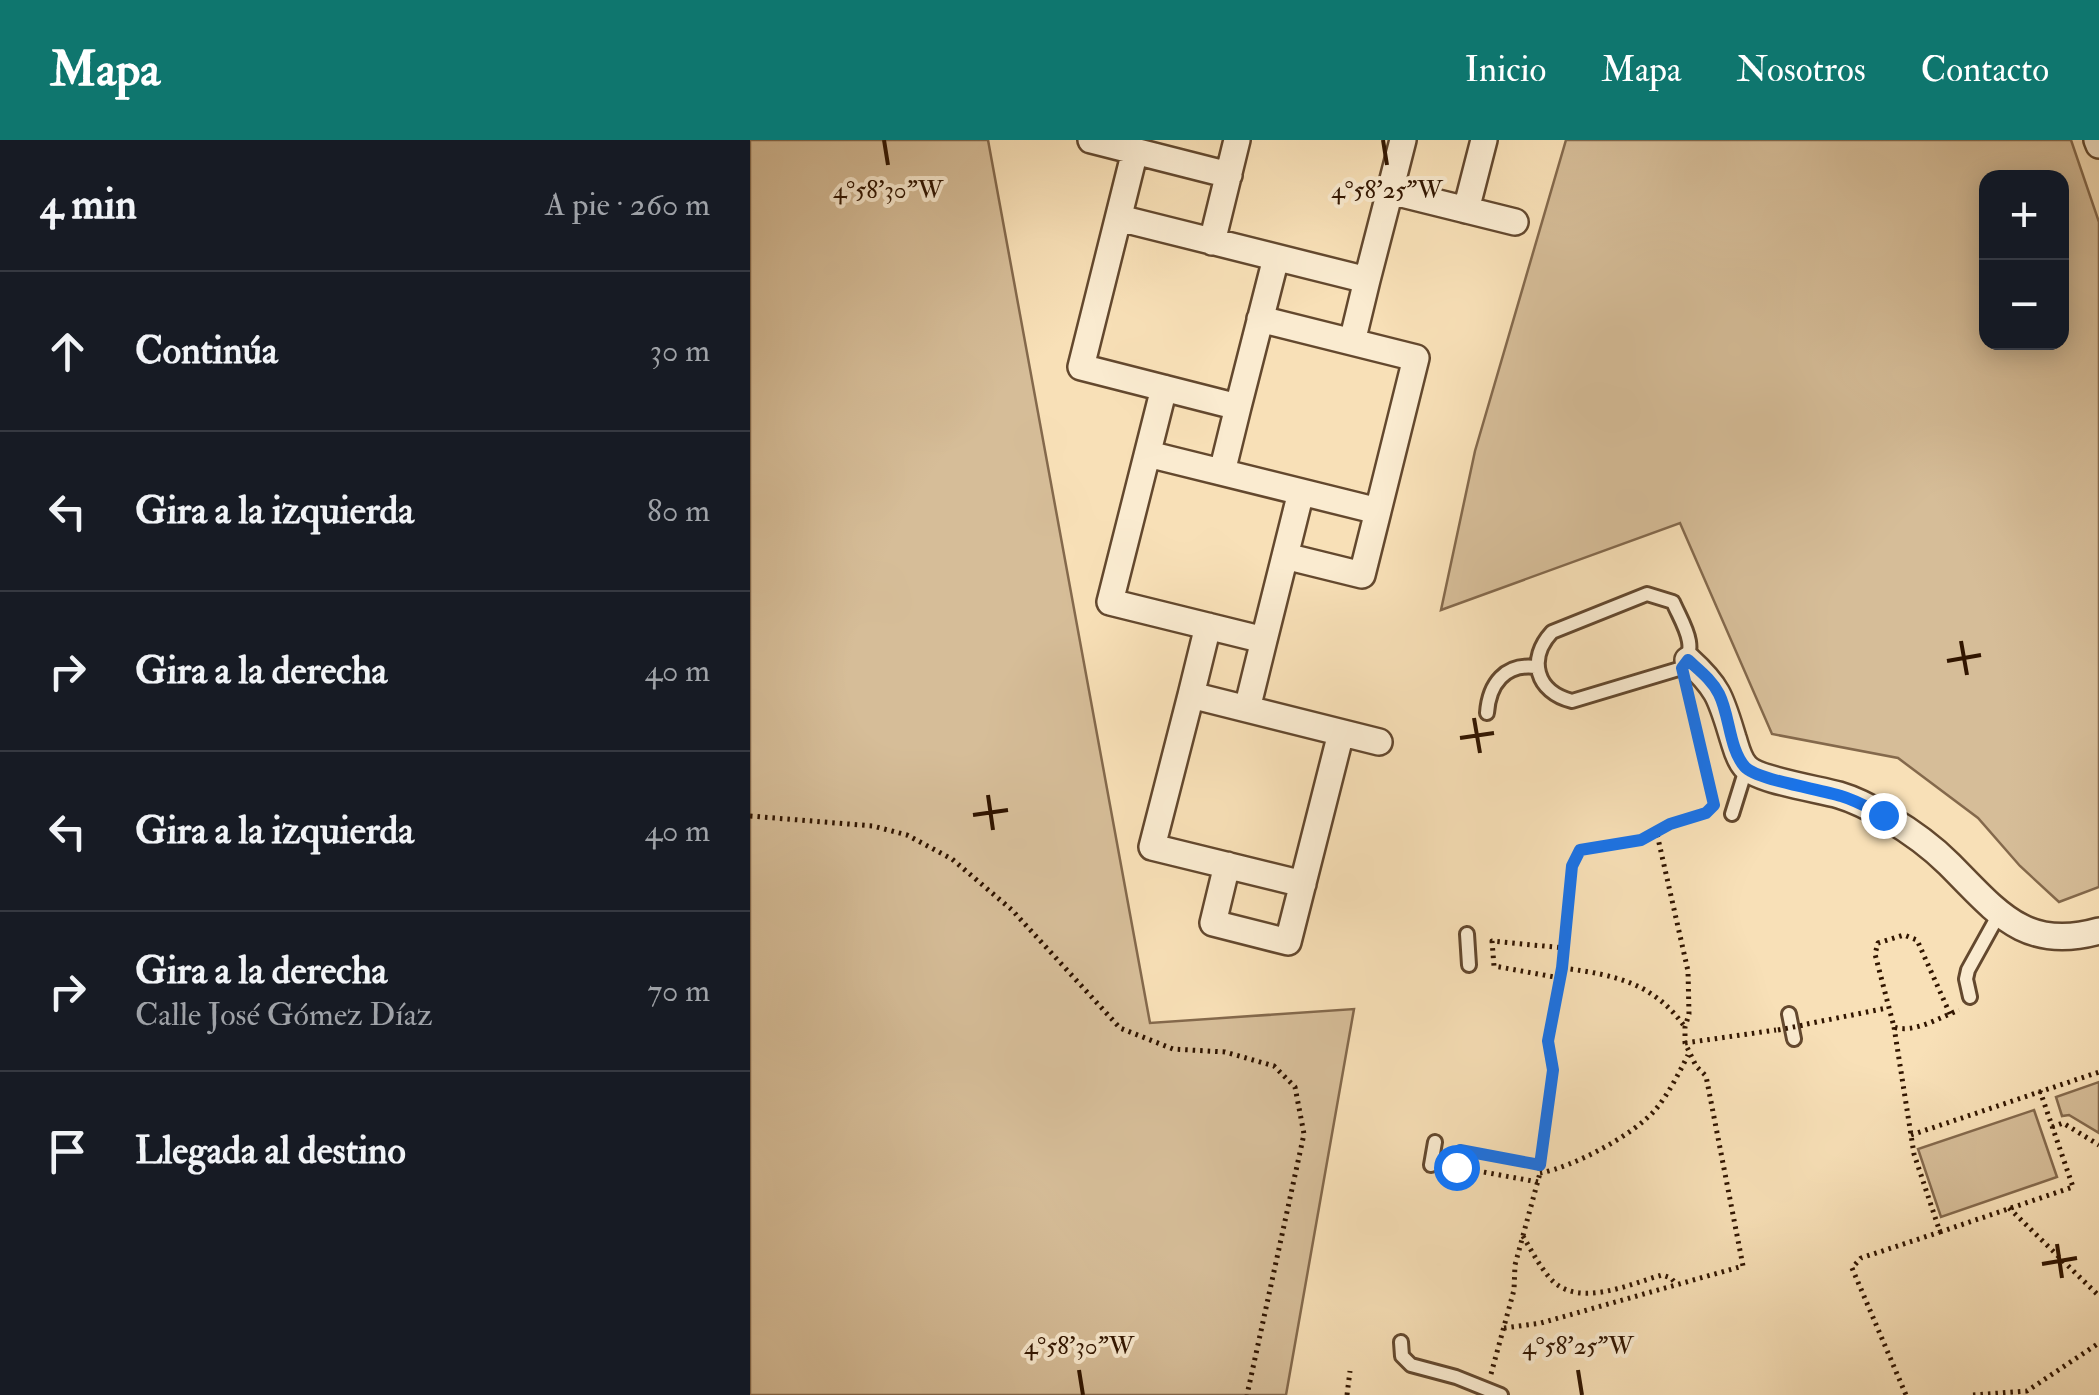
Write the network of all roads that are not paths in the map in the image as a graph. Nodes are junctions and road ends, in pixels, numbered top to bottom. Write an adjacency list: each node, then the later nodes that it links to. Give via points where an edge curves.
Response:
1 (1091, 140): 5 (street)
2 (1237, 140): 6 (street)
3 (1403, 140): 7 (street)
4 (1479, 141): 8 (street)
5 (1135, 151): 6 (street); 9 (street)
6 (1228, 175): 11 (street)
7 (1390, 190): 8 (street); 13 (street)
8 (1466, 210): 10 (street)
9 (1118, 218): 11 (street); 16 (street, via 1081,367)
10 (1515, 222)
11 (1212, 242): 12 (street)
12 (1276, 258): 13 (street); 14 (street)
13 (1367, 280): 15 (street)
14 (1260, 319): 15 (street); 17 (street)
15 (1352, 342): 21 (street, via 1416,358)
16 (1164, 388): 17 (street); 18 (street)
17 (1238, 407): 19 (street)
18 (1148, 454): 19 (street); 23 (street, via 1110,602)
19 (1222, 472): 20 (street)
20 (1302, 492): 21 (street); 22 (street)
21 (1378, 511): 22 (street, via 1362,574)
22 (1285, 556): 24 (street)
23 (1208, 626): 24 (street); 27 (street)
24 (1264, 640): 28 (street)
25 (1685, 664): 26 (lane, via 1572,702 1548,690); 26 (lane, via 1690,640 1673,602 1647,594 1552,632); 32 (street, via 1711,681 1721,698)
26 (1536, 667): 29 (lane, via 1504,674 1488,695)
27 (1190, 695): 28 (street); 34 (street, via 1152,847)
28 (1247, 709): 30 (street)
29 (1487, 713)
30 (1341, 733): 31 (street); 35 (street)
31 (1379, 742)
32 (1746, 769): 33 (lane); 36 (street, via 1846,797 1883,815 1923,840)
33 (1732, 814)
34 (1227, 866): 35 (street); 35 (street, via 1213,924 1288,942)
35 (1303, 884)
36 (2000, 914): 37 (street, via 2043,936); 40 (lane, via 1968,970)
37 (2099, 931)
38 (1466, 934): 39 (lane)
39 (1469, 965)
40 (1968, 1002)
41 (1789, 1014): 42 (lane)
42 (1794, 1039)
43 (1435, 1142): 44 (lane)
44 (1430, 1165)
45 (1401, 1342): 46 (lane, via 1411,1365)
46 (1495, 1393)

